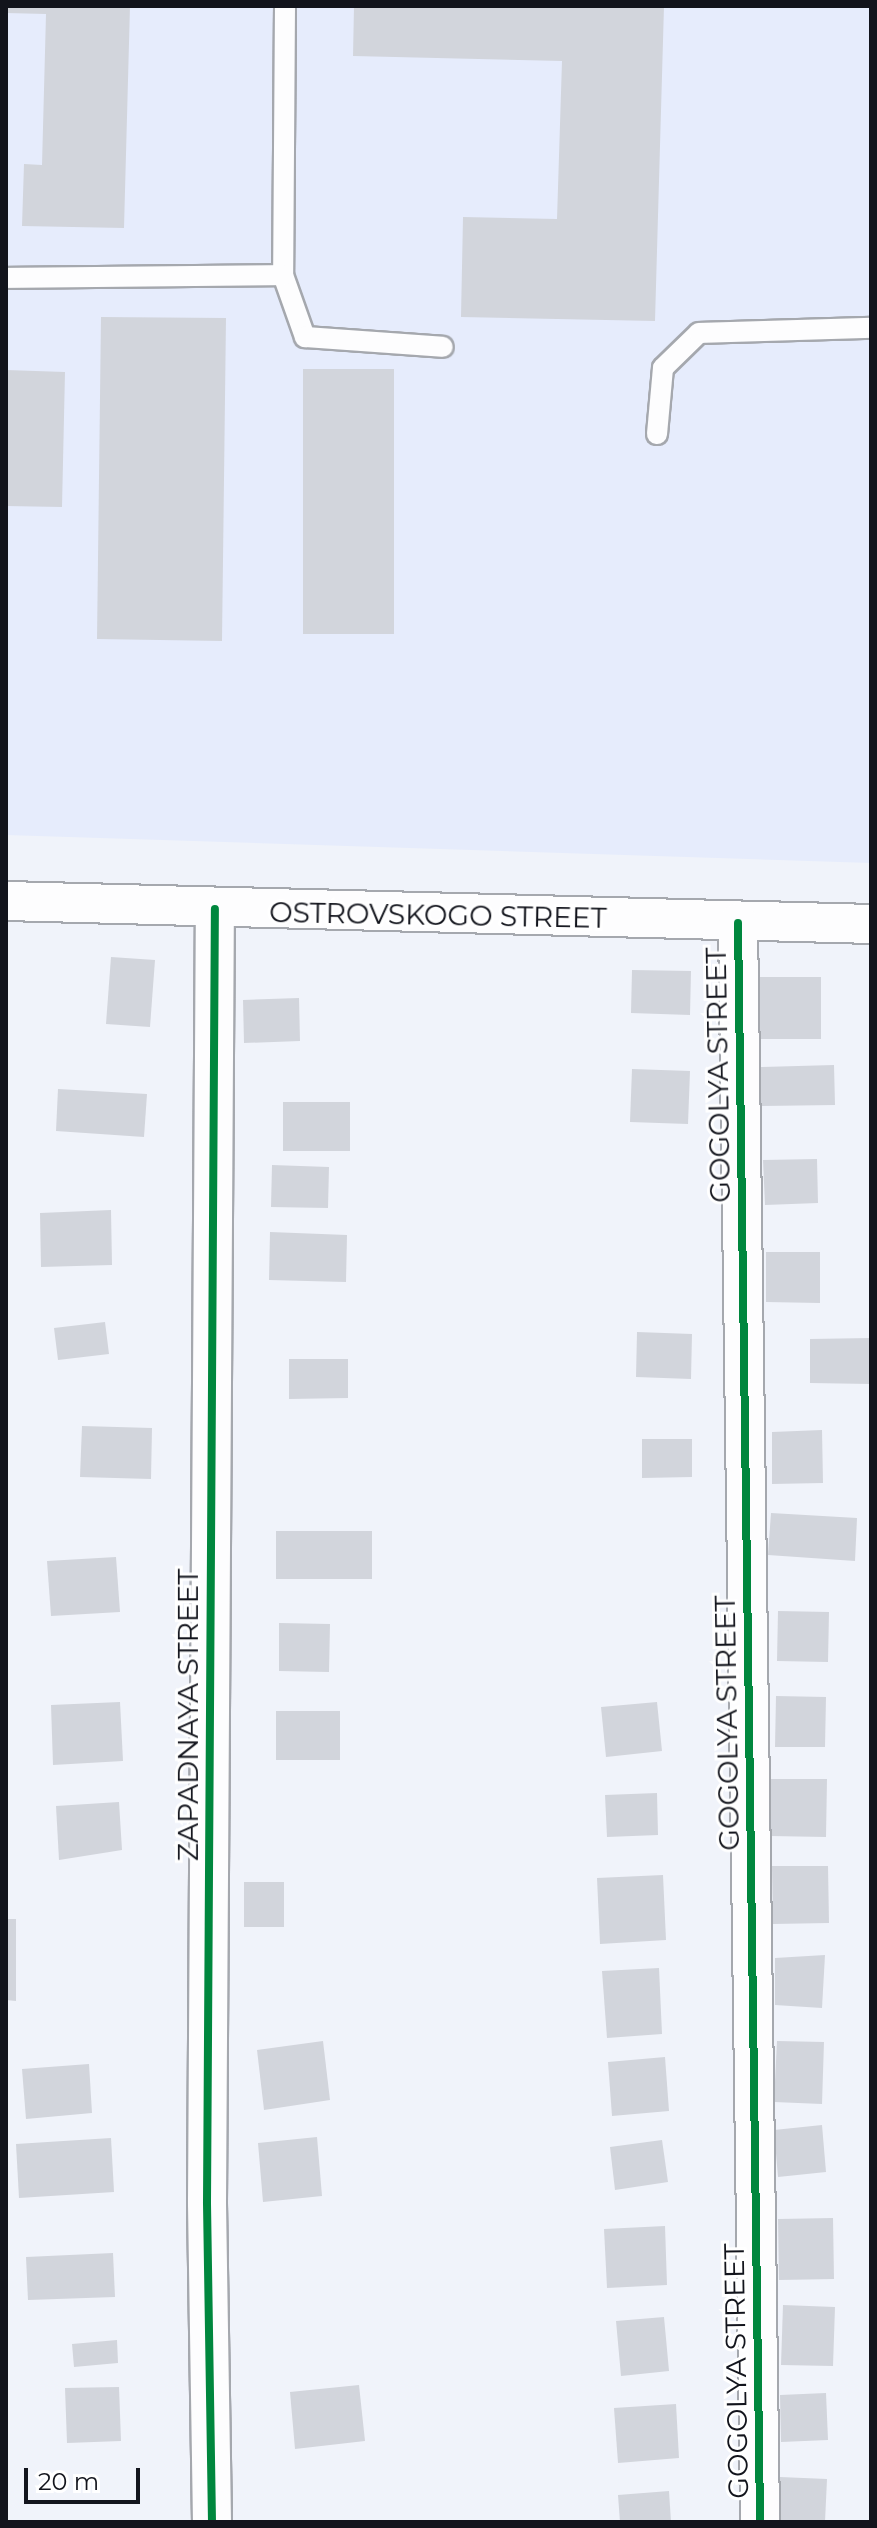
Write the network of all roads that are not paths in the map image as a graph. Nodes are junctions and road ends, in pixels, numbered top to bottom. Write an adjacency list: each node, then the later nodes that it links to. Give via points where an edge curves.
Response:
1 (285, 6): 2 (lane)
2 (283, 275): 3 (lane); 5 (lane, via 305,337)
3 (6, 278)
4 (871, 328): 6 (lane, via 699,333 663,368)
5 (443, 347)
6 (657, 434)
7 (6, 901): 8 (street, OSTROVSKOGO STREET)
8 (215, 909): 9 (street, OSTROVSKOGO STREET); 11 (street, ZAPADNAYA STREET, via 207,2186)
9 (738, 923): 10 (street, OSTROVSKOGO STREET); 12 (street, GOGOLYA STREET)
10 (871, 924)
11 (212, 2522)
12 (760, 2522)

